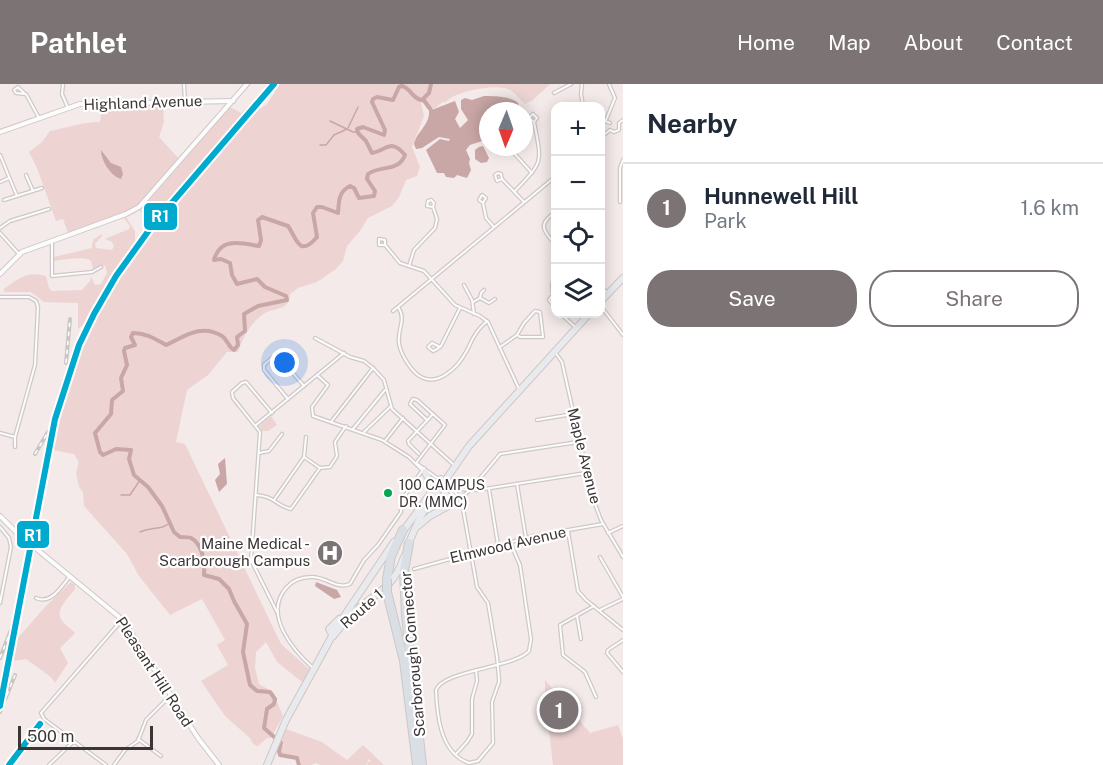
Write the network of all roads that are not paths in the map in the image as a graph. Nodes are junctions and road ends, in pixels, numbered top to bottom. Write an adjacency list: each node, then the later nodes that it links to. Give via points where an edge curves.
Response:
1 (63, 84): 12 (street, via 62,94)
2 (184, 84): 9 (street)
3 (247, 84): 10 (street)
4 (571, 84): 7 (street)
5 (582, 84): 11 (street)
6 (609, 84): 14 (street, via 615,98)
7 (554, 93)
8 (25, 94): 13 (street)
9 (185, 101): 10 (street, Highland Avenue); 12 (street, Highland Avenue, via 83,104)
10 (233, 101): 45 (street, via 139,207)
11 (582, 102)
12 (68, 108): 13 (street, Highland Avenue)
13 (39, 118): 20 (street, Highland Avenue)
14 (606, 120): 17 (street)
15 (623, 120): 18 (street)
16 (534, 122): 25 (street, via 540,156)
17 (610, 123): 18 (street); 19 (street)
18 (619, 123): 19 (street, via 619,130)
19 (610, 130): 21 (street)
20 (0, 132)
21 (605, 134)
22 (517, 156): 25 (street)
23 (0, 157): 27 (street)
24 (623, 160): 37 (street)
25 (532, 173): 33 (street)
26 (26, 175): 32 (street)
27 (9, 178): 30 (street); 34 (street)
28 (502, 179): 33 (street)
29 (551, 179): 36 (street)
30 (0, 182)
31 (42, 188): 32 (street)
32 (33, 191): 34 (street)
33 (515, 191): 36 (street)
34 (17, 196): 35 (street)
35 (4, 200)
36 (524, 202): 42 (street)
37 (620, 202)
38 (483, 203): 42 (street, via 484,215)
39 (433, 207): 49 (street, via 435,228 414,250)
40 (49, 208): 43 (street, via 13,219)
41 (551, 216): 46 (street, via 544,228)
42 (494, 227): 55 (street)
43 (0, 228)
44 (0, 233): 48 (street)
45 (52, 241): 48 (street); 51 (street, via 52,276)
46 (551, 241)
47 (385, 245): 49 (street, via 399,262)
48 (19, 254): 52 (street)
49 (409, 266): 55 (street, via 423,270)
50 (101, 267): 51 (street)
51 (84, 272): 53 (street)
52 (0, 274)
53 (84, 278)
54 (623, 278): 59 (main road)
55 (431, 279): 65 (street); 66 (street)
56 (464, 285): 64 (street)
57 (484, 290): 61 (street)
58 (605, 290): 59 (street)
59 (608, 294): 62 (main road)
60 (0, 297): 102 (street, via 30,297 38,306 35,365)
61 (480, 298): 63 (street, via 488,303); 64 (street)
62 (605, 298)
63 (495, 299)
64 (473, 302): 69 (street)
65 (398, 307): 67 (street); 72 (street, via 403,317 400,349 414,372 428,380 443,377 465,355 475,334)
66 (460, 308): 69 (street); 77 (street)
67 (393, 311)
68 (605, 311): 75 (street)
69 (474, 314): 72 (street)
70 (565, 318): 73 (street)
71 (586, 318): 73 (main road, Route 1)
72 (487, 321): 78 (street)
73 (576, 328): 79 (main road, Route 1)
74 (517, 335): 74 (street, via 533,313 539,311 542,337); 78 (street)
75 (622, 336)
76 (315, 338): 80 (street)
77 (440, 347)
78 (500, 347): 85 (street)
79 (554, 352): 85 (main road, Route 1); 90 (street, Maple Avenue, via 562,362)
80 (344, 353): 81 (street); 82 (street)
81 (374, 368): 84 (street); 94 (street)
82 (317, 375): 83 (street); 94 (street, via 328,385 311,413)
83 (304, 386): 86 (street); 86 (street, via 280,358 273,357 264,370)
84 (386, 389): 87 (street); 97 (street)
85 (519, 389): 110 (main road, Route 1)
86 (288, 399): 88 (street)
87 (391, 406): 91 (street); 99 (street)
88 (272, 413): 95 (street); 95 (street, via 249,385 242,383 232,395)
89 (433, 414): 92 (street); 92 (street, via 412,399 410,404); 106 (street, via 445,425)
90 (573, 414): 93 (street); 105 (street, Maple Avenue)
91 (403, 418): 98 (street); 104 (street)
92 (427, 420): 98 (street)
93 (537, 420)
94 (331, 422): 96 (street)
95 (256, 426): 108 (street, via 261,434)
96 (346, 426): 97 (street); 114 (street, via 335,442 336,459 330,467)
97 (353, 429): 99 (street)
98 (418, 430): 106 (street); 109 (street, via 408,442)
99 (364, 432): 104 (street)
100 (0, 433): 102 (street)
101 (282, 434): 108 (street, via 269,452)
102 (15, 437): 107 (street)
103 (306, 437): 111 (street)
104 (385, 441): 112 (street)
105 (579, 441): 116 (street, Maple Avenue); 122 (street, via 500,454)
106 (430, 444): 109 (street); 113 (street)
107 (15, 447)
108 (259, 453): 123 (street)
109 (420, 455): 112 (street)
110 (461, 456): 113 (main road, Route 1); 117 (main road, Route 1)
111 (304, 457): 114 (street); 126 (street)
112 (416, 463): 115 (street)
113 (453, 464): 117 (main road, Route 1)
114 (320, 468): 126 (street, via 292,509)
115 (424, 470): 117 (street); 124 (main road, via 431,483); 149 (street, via 400,502 401,512 352,582 342,586 318,577 299,579 284,592)
116 (586, 473): 118 (street); 128 (street, Maple Avenue)
117 (441, 482): 119 (street); 124 (main road, Route 1); 125 (street); 135 (main road, Route 1)
118 (517, 484): 120 (street); 134 (street)
119 (452, 488): 121 (street); 125 (street)
120 (489, 488): 122 (street); 137 (street)
121 (461, 490): 122 (street); 125 (street)
122 (470, 490): 125 (street)
123 (256, 495): 126 (street); 149 (street, via 252,564)
124 (427, 497): 131 (main road, Route 1); 143 (main road, via 405,522)
125 (462, 498): 135 (main road, via 426,518); 138 (street)
126 (274, 500)
127 (0, 516): 142 (street, Pleasant Hill Road)
128 (603, 524): 132 (street, Elmwood Avenue); 133 (street, Maple Avenue)
129 (623, 526): 133 (street)
130 (0, 527): 146 (street, via 9,538 11,549)
131 (404, 530): 143 (main road, Route 1); 171 (highway, Scarborough Connector, bridge, via 391,556 387,592 404,661)
132 (568, 530): 134 (street, Elmwood Avenue); 147 (street, via 578,589)
133 (608, 533): 139 (street, Maple Avenue)
134 (526, 538): 136 (street, Elmwood Avenue)
135 (410, 540): 153 (main road, Route 1, via 393,580 354,612); 172 (highway, Scarborough Connector, via 404,572 406,616)
136 (510, 542): 137 (street, Elmwood Avenue); 156 (street, via 520,565 531,645 526,655)
137 (498, 545): 138 (street, Elmwood Avenue)
138 (471, 553): 141 (street, Elmwood Avenue); 156 (street, via 478,589 488,603)
139 (623, 557)
140 (599, 560): 145 (street)
141 (414, 569)
142 (70, 576): 144 (street, via 48,599); 151 (street, Pleasant Hill Road)
143 (368, 580): 153 (main road, Route 1)
144 (36, 598)
145 (623, 598): 148 (street)
146 (0, 603)
147 (594, 606): 148 (street); 150 (street)
148 (600, 610): 152 (street)
149 (278, 613): 157 (street, via 291,645)
150 (577, 616): 154 (street); 160 (street, via 560,625 561,651 585,672)
151 (122, 620): 161 (street, Pleasant Hill Road); 163 (street, via 41,713)
152 (623, 630)
153 (333, 636): 157 (main road, Route 1)
154 (581, 639)
155 (623, 640): 159 (street, via 607,653)
156 (498, 664): 158 (street); 164 (street, via 492,746 474,763)
157 (315, 669): 170 (main road, Route 1, via 276,740)
158 (476, 670): 164 (street, via 472,734); 164 (street, via 437,687 441,732)
159 (623, 672)
160 (596, 694)
161 (171, 695): 162 (street, via 146,720); 169 (street, Pleasant Hill Road)
162 (138, 739): 165 (street); 168 (street)
163 (74, 741): 166 (street); 167 (street)
164 (456, 754)
165 (161, 756)
166 (49, 765)
167 (106, 765)
168 (114, 765)
169 (219, 765)
170 (267, 765)
171 (417, 765)
172 (422, 765)

